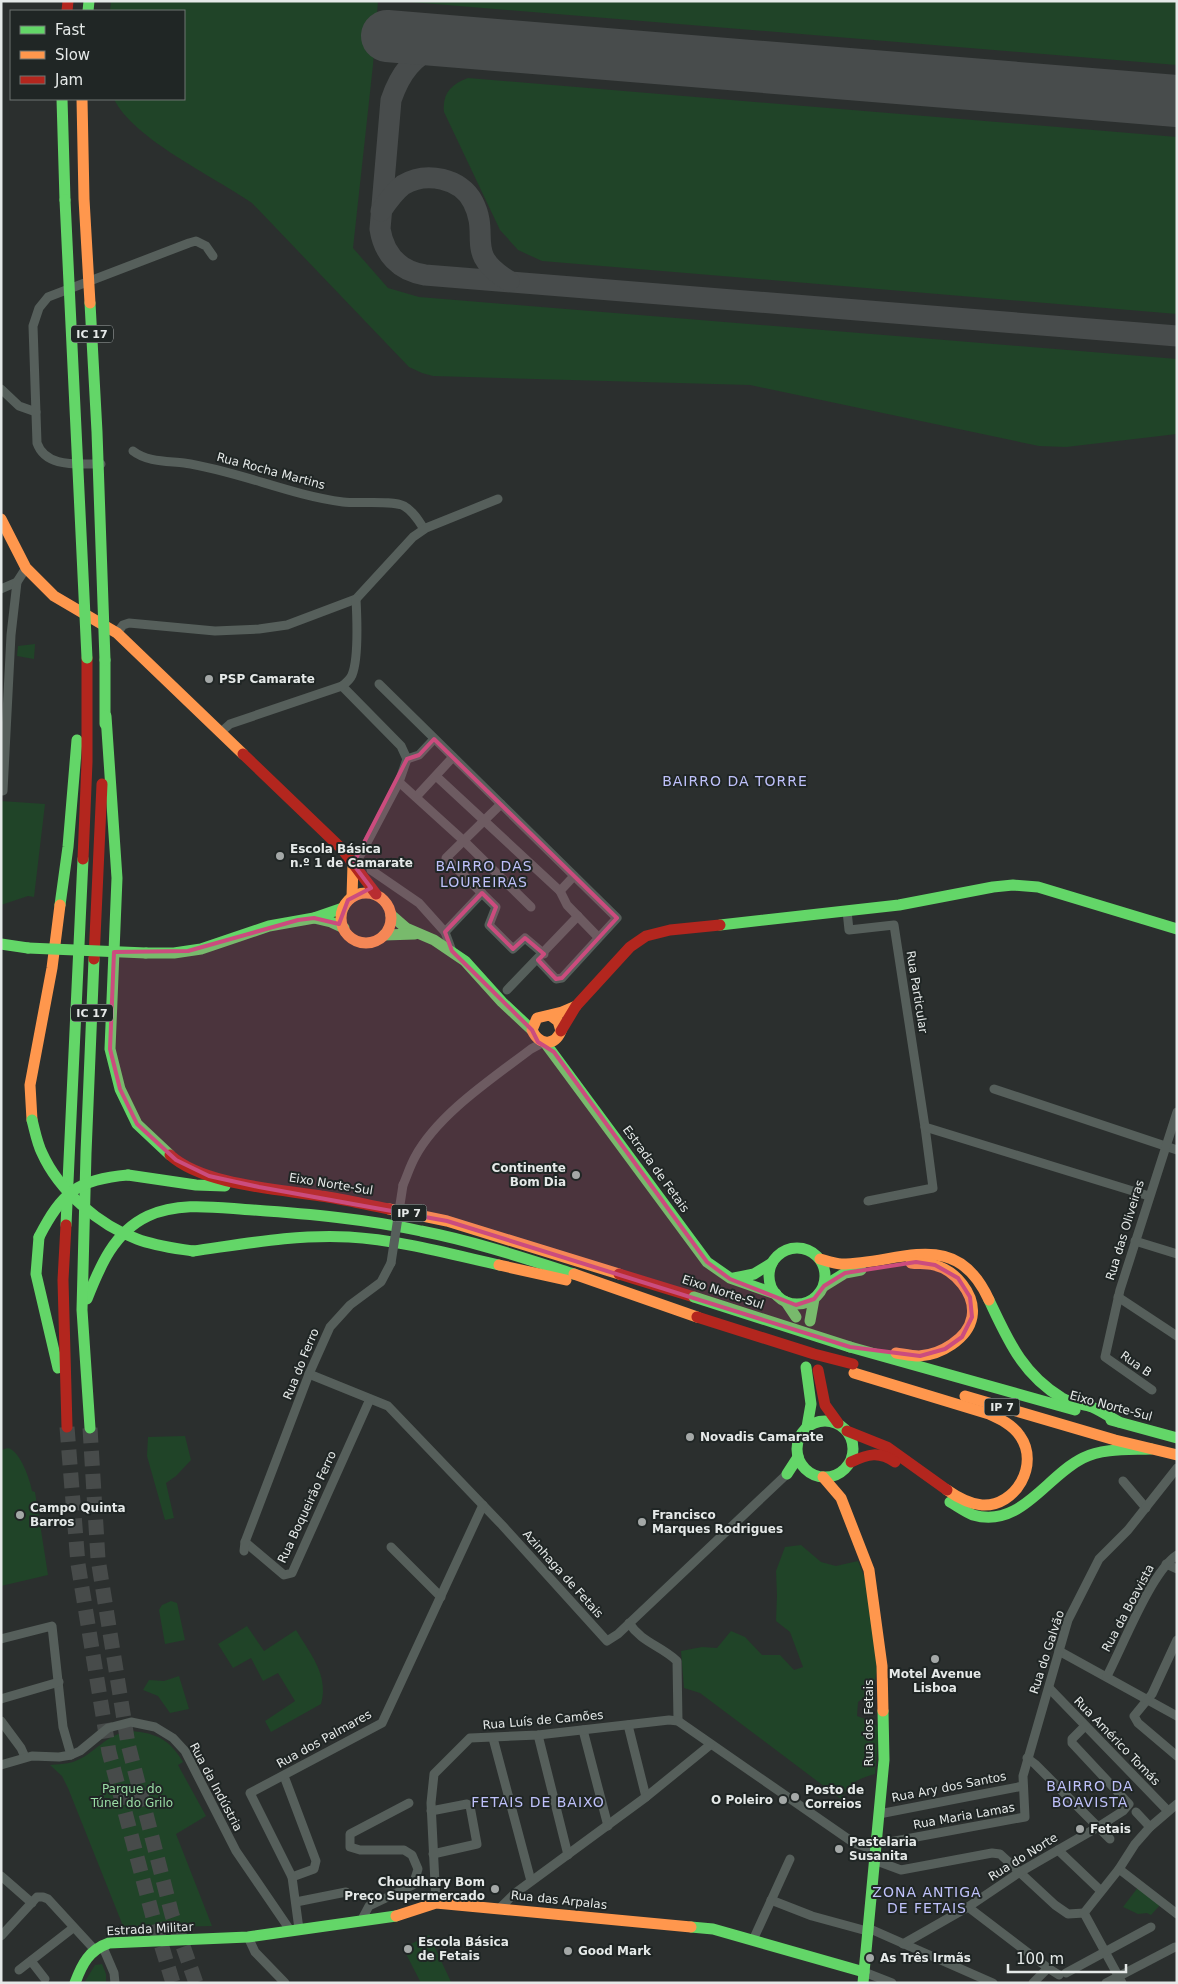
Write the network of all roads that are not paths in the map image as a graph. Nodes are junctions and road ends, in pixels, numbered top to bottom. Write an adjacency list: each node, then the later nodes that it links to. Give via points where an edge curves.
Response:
1 (62, 100): 16 (main road, IC 17, bridge)
2 (82, 100): 21 (main road, IC 17, bridge)
3 (213, 256): 5 (street, via 206,246 196,241 48,297 39,308 33,326)
4 (1, 389): 5 (street, via 19,406)
5 (36, 412): 7 (street, via 39,450 47,458 55,462)
6 (133, 451): 10 (street, Rua Rocha Martins, via 148,459 236,474 305,496 404,506 417,517)
7 (105, 464)
8 (498, 499): 10 (street)
9 (1, 520): 11 (main road)
10 (424, 529): 14 (street)
11 (26, 568): 12 (street); 15 (main road, via 54,596)
12 (17, 582): 13 (street); 17 (street)
13 (1, 589)
14 (356, 599): 15 (street, via 274,628 215,631 136,623 124,625); 19 (street, via 358,632 354,668)
15 (117, 633): 22 (main road)
16 (87, 662): 77 (main road, bridge, via 80,698 66,866 52,968 30,1084 32,1120 42,1153 58,1180 100,1220 135,1239 162,1247 193,1251 318,1236 370,1239); 94 (main road, IC 17, via 84,845 63,1280)
17 (5, 663): 20 (street)
18 (379, 684): 23 (street)
19 (342, 686): 22 (street, via 230,724); 26 (street, via 401,746)
20 (4, 689): 24 (street)
21 (106, 716): 68 (main road, via 117,878 110,1049 120,1089 137,1124 176,1160 209,1176); 82 (main road, IC 17)
22 (221, 732): 34 (main road)
23 (434, 739): 25 (street); 26 (street, via 419,755)
24 (3, 753): 29 (street)
25 (453, 757): 27 (street); 31 (street)
26 (407, 759): 28 (street)
27 (436, 776): 30 (street); 32 (street)
28 (399, 782): 30 (street); 34 (street)
29 (2, 791)
30 (416, 797): 33 (street)
31 (501, 804): 32 (street); 36 (street)
32 (484, 821): 33 (street); 37 (street)
33 (464, 841): 38 (street, via 446,858); 41 (street)
34 (354, 864): 39 (main road); 40 (main road)
35 (371, 870): 49 (street, via 419,903)
36 (574, 876): 37 (street); 52 (street, via 617,918)
37 (560, 891): 45 (street)
38 (482, 893): 49 (street); 55 (street, via 496,907 489,925 513,949 525,938)
39 (376, 894): 40 (main road); 44 (main road, via 386,903)
40 (352, 897): 42 (main road)
41 (531, 907)
42 (343, 908): 46 (main road); 47 (main road)
43 (847, 911): 48 (main road, via 899,905 993,887 1038,887); 57 (main road, via 670,930 646,936 630,948); 65 (street, Rua Particular, via 849,930 894,925)
44 (391, 915): 50 (main road, Estrada de Fetais); 51 (main road)
45 (578, 916): 52 (street); 55 (street)
46 (314, 918): 47 (main road); 53 (main road, bridge, via 269,926 201,949 174,953 28,948)
47 (344, 928): 51 (main road, via 354,940 362,942 378,940)
48 (1177, 929)
49 (445, 932): 54 (street)
50 (418, 934): 51 (main road); 54 (main road, Estrada de Fetais)
51 (384, 935)
52 (598, 938): 55 (street, via 562,978 556,978)
53 (1, 944)
54 (452, 951): 58 (main road, Estrada de Fetais)
55 (541, 957): 56 (street)
56 (507, 990)
57 (576, 1006): 59 (main road); 60 (main road)
58 (511, 1010): 59 (main road); 61 (main road, Estrada de Fetais)
59 (545, 1016): 60 (main road, via 558,1021); 61 (main road, via 534,1022)
60 (560, 1033): 61 (main road, via 552,1043); 62 (main road, Estrada de Fetais)
61 (537, 1041): 62 (main road, Estrada de Fetais, via 554,1052); 91 (street, Rua do Ferro, bridge, via 432,1132 416,1156 403,1185 391,1263 381,1282 350,1305 330,1327)
62 (565, 1068): 75 (main road, Estrada de Fetais, via 707,1262)
63 (994, 1089): 66 (street)
64 (1177, 1112): 66 (street, Rua das Oliveiras)
65 (925, 1127): 69 (street); 70 (street, Rua Particular, via 932,1188)
66 (1165, 1147): 67 (street); 69 (street, Rua das Oliveiras)
67 (1177, 1150)
68 (259, 1187): 86 (main road, Eixo Norte-Sul / IP 7, bridge, via 323,1196 447,1221); 94 (main road, bridge, via 196,1185 128,1174 96,1179 78,1186 64,1198 50,1215 40,1237 36,1274)
69 (1149, 1196): 71 (street, Rua das Oliveiras)
70 (868, 1201)
71 (1135, 1241): 72 (street); 79 (street, Rua das Oliveiras)
72 (1177, 1254)
73 (820, 1259): 74 (main road, via 801,1248 780,1254); 76 (main road, via 826,1277); 95 (main road, via 841,1264 914,1254 939,1254 968,1267 983,1286 1009,1343 1024,1366 1043,1385 1064,1398 1094,1408)
74 (772, 1263): 75 (main road, via 748,1277); 78 (main road, via 770,1284)
75 (730, 1279): 78 (main road, Estrada de Fetais)
76 (824, 1286): 80 (main road); 86 (main road, via 845,1273 916,1262 935,1265 958,1278 970,1297 972,1317 962,1337 945,1350 920,1356)
77 (620, 1291): 82 (main road, via 516,1255 444,1236 348,1218 196,1207 165,1210 130,1227 110,1246); 89 (main road, IP 7, bridge)
78 (776, 1294): 81 (main road)
79 (1118, 1297): 85 (street); 87 (street, Rua das Oliveiras)
80 (814, 1299): 81 (main road, via 805,1304); 84 (main road)
81 (786, 1302): 83 (main road)
82 (82, 1310): 99 (main road, IC 17)
83 (796, 1317)
84 (810, 1321)
85 (1177, 1336)
86 (850, 1347): 95 (main road, Eixo Norte-Sul / IP 7)
87 (1105, 1358): 92 (street, Rua B)
88 (806, 1366): 96 (main road, via 812,1405)
89 (854, 1368): 97 (main road, via 1008,1423 1024,1440 1029,1458 1026,1477 1015,1493 1000,1502 982,1505 964,1501 887,1447); 101 (main road, IP 7)
90 (818, 1370): 97 (main road, via 825,1405 830,1416)
91 (309, 1374): 93 (street, Azinhaga de Fetais); 113 (street, Rua do Ferro)
92 (1152, 1390)
93 (370, 1399): 110 (street, Azinhaga de Fetais, via 388,1406); 113 (street, Rua Boqueirão Ferro, via 292,1573 284,1575)
94 (66, 1406): 98 (main road, IC 17)
95 (1119, 1422): 100 (main road, Eixo Norte-Sul / IP 7)
96 (808, 1427): 97 (main road, via 828,1420); 103 (main road, via 800,1435 797,1446)
97 (843, 1427): 104 (main road, via 853,1441 854,1452)
98 (67, 1428)
99 (90, 1428)
100 (1177, 1438)
101 (1151, 1449): 102 (main road, IP 7); 104 (main road, via 1085,1457 1062,1470 1022,1508 1009,1515 986,1519 964,1512 884,1455 869,1453)
102 (1177, 1455)
103 (801, 1462): 106 (main road); 107 (main road, via 812,1474)
104 (847, 1467): 107 (main road, via 834,1476); 109 (main road, Rua dos Fetais, via 840,1482)
105 (1177, 1468): 111 (street, Rua do Galvão)
106 (787, 1474): 118 (street, Azinhaga de Fetais)
107 (823, 1477): 109 (main road, Rua dos Fetais)
108 (1123, 1481): 111 (street)
109 (841, 1498): 149 (main road, Rua dos Fetais, via 869,1570 882,1666 884,1737)
110 (483, 1505): 117 (street, Rua dos Palmares); 118 (street, Azinhaga de Fetais, via 607,1641)
111 (1146, 1508): 121 (street, Rua do Galvão, via 1099,1559 1068,1620)
112 (391, 1546): 117 (street)
113 (245, 1547)
114 (1177, 1555): 115 (street, Rua da Boavista)
115 (1166, 1564): 116 (street); 122 (street, Rua da Boavista)
116 (1177, 1569)
117 (441, 1597): 141 (street, Rua dos Palmares, via 382,1723)
118 (629, 1623): 129 (street, via 637,1635 668,1652 676,1661)
119 (1, 1640): 123 (street, via 52,1626)
120 (1177, 1640): 126 (street)
121 (1059, 1651): 122 (street); 124 (street, Rua do Galvão)
122 (1106, 1676): 126 (street)
123 (59, 1682): 125 (street); 136 (street, via 63,1727)
124 (1048, 1688): 131 (street, Rua Américo Tomás); 139 (street, Rua do Galvão)
125 (1, 1699)
126 (1147, 1699): 127 (street); 137 (street, via 1134,1716)
127 (1177, 1716)
128 (1, 1721): 138 (street)
129 (678, 1721): 130 (street, Rua Luís de Camões); 135 (street)
130 (628, 1726): 132 (street, Rua Luís de Camões); 143 (street)
131 (1085, 1726): 147 (street, Rua Américo Tomás); 151 (street, Rua do Norte, via 1072,1743 1128,1804 1123,1811)
132 (583, 1730): 133 (street, Rua Luís de Camões); 150 (street)
133 (538, 1735): 134 (street, Rua Luís de Camões); 157 (street)
134 (494, 1738): 146 (street, Rua Luís de Camões, via 470,1738 434,1774); 163 (street)
135 (710, 1744): 143 (street); 154 (street, via 854,1843)
136 (71, 1755): 138 (street, Rua da Indústria); 177 (street, Rua da Indústria, via 108,1728 131,1722 155,1726 173,1738 185,1750 236,1851)
137 (1177, 1756)
138 (25, 1757): 140 (street, Rua da Indústria)
139 (1027, 1758): 142 (street, Rua do Galvão); 151 (street)
140 (1, 1765)
141 (284, 1776): 162 (street, via 316,1861 314,1869); 162 (street, Rua dos Palmares, via 250,1793)
142 (1023, 1786): 149 (street, Rua Ary dos Santos); 154 (street, Rua Maria Lamas, via 1025,1817 884,1843)
143 (646, 1797): 150 (street)
144 (409, 1803): 174 (street, via 350,1834 350,1847 404,1850 412,1855 418,1869 413,1884 369,1906)
145 (1177, 1804): 147 (street)
146 (431, 1811): 156 (street, Rua Luís de Camões); 156 (street, via 470,1806 477,1844)
147 (1168, 1811): 152 (street)
148 (1136, 1812): 152 (street)
149 (879, 1814): 154 (main road, Rua dos Fetais)
150 (608, 1826): 157 (street)
151 (1098, 1827): 153 (street); 155 (street, Rua do Norte)
152 (1150, 1827): 159 (street)
153 (1110, 1839)
154 (872, 1850): 160 (street, via 901,1870 992,1853 1000,1854); 178 (main road, Rua dos Fetais)
155 (1058, 1850): 160 (street, Rua do Norte); 164 (street)
156 (433, 1854): 169 (street, Rua Luís de Camões)
157 (568, 1855): 163 (street)
158 (790, 1858): 166 (street)
159 (1119, 1869): 164 (street); 173 (street)
160 (1020, 1872): 170 (street, Rua do Norte); 172 (street, via 1068,1914)
161 (1, 1876): 168 (street)
162 (292, 1877): 167 (street, Rua dos Palmares)
163 (532, 1881): 171 (street)
164 (1101, 1891): 172 (street)
165 (346, 1892): 167 (street)
166 (771, 1900): 178 (street, via 820,1919); 181 (street)
167 (296, 1902): 177 (street, Rua dos Palmares)
168 (32, 1903): 176 (street, via 37,1897 48,1899); 179 (street)
169 (436, 1903): 171 (main road, Rua das Arpalas); 174 (main road, Rua das Arpalas, via 396,1916)
170 (968, 1906): 182 (street, Rua do Norte); 187 (street)
171 (500, 1908): 181 (main road, Rua das Arpalas, via 713,1929)
172 (1084, 1913): 185 (street)
173 (1177, 1914)
174 (361, 1921): 177 (main road, Rua das Arpalas)
175 (1150, 1927): 185 (street)
176 (73, 1928): 183 (street); 186 (street)
177 (294, 1929): 180 (main road, Rua das Arpalas)
178 (868, 1930): 182 (street); 189 (main road, Rua dos Fetais)
179 (1, 1936)
180 (248, 1937): 183 (main road, Estrada Militar, via 125,1942); 194 (street, via 255,1952)
181 (753, 1940): 189 (main road, Rua das Arpalas)
182 (903, 1944): 196 (street)
183 (98, 1947): 192 (main road, Estrada Militar, via 81,1966); 193 (street, via 112,1967)
184 (1175, 1947): 191 (street)
185 (1105, 1951): 187 (street, via 1062,1974); 191 (street)
186 (31, 1961): 188 (street); 190 (street)
187 (1048, 1968): 197 (street)
188 (19, 1970)
189 (864, 1977): 195 (street)
190 (45, 1979)
191 (1120, 1980): 198 (street)
192 (75, 1983)
193 (115, 1983)
194 (285, 1983)
195 (892, 1983)
196 (993, 1983)
197 (1033, 1983)
198 (1106, 1983)

